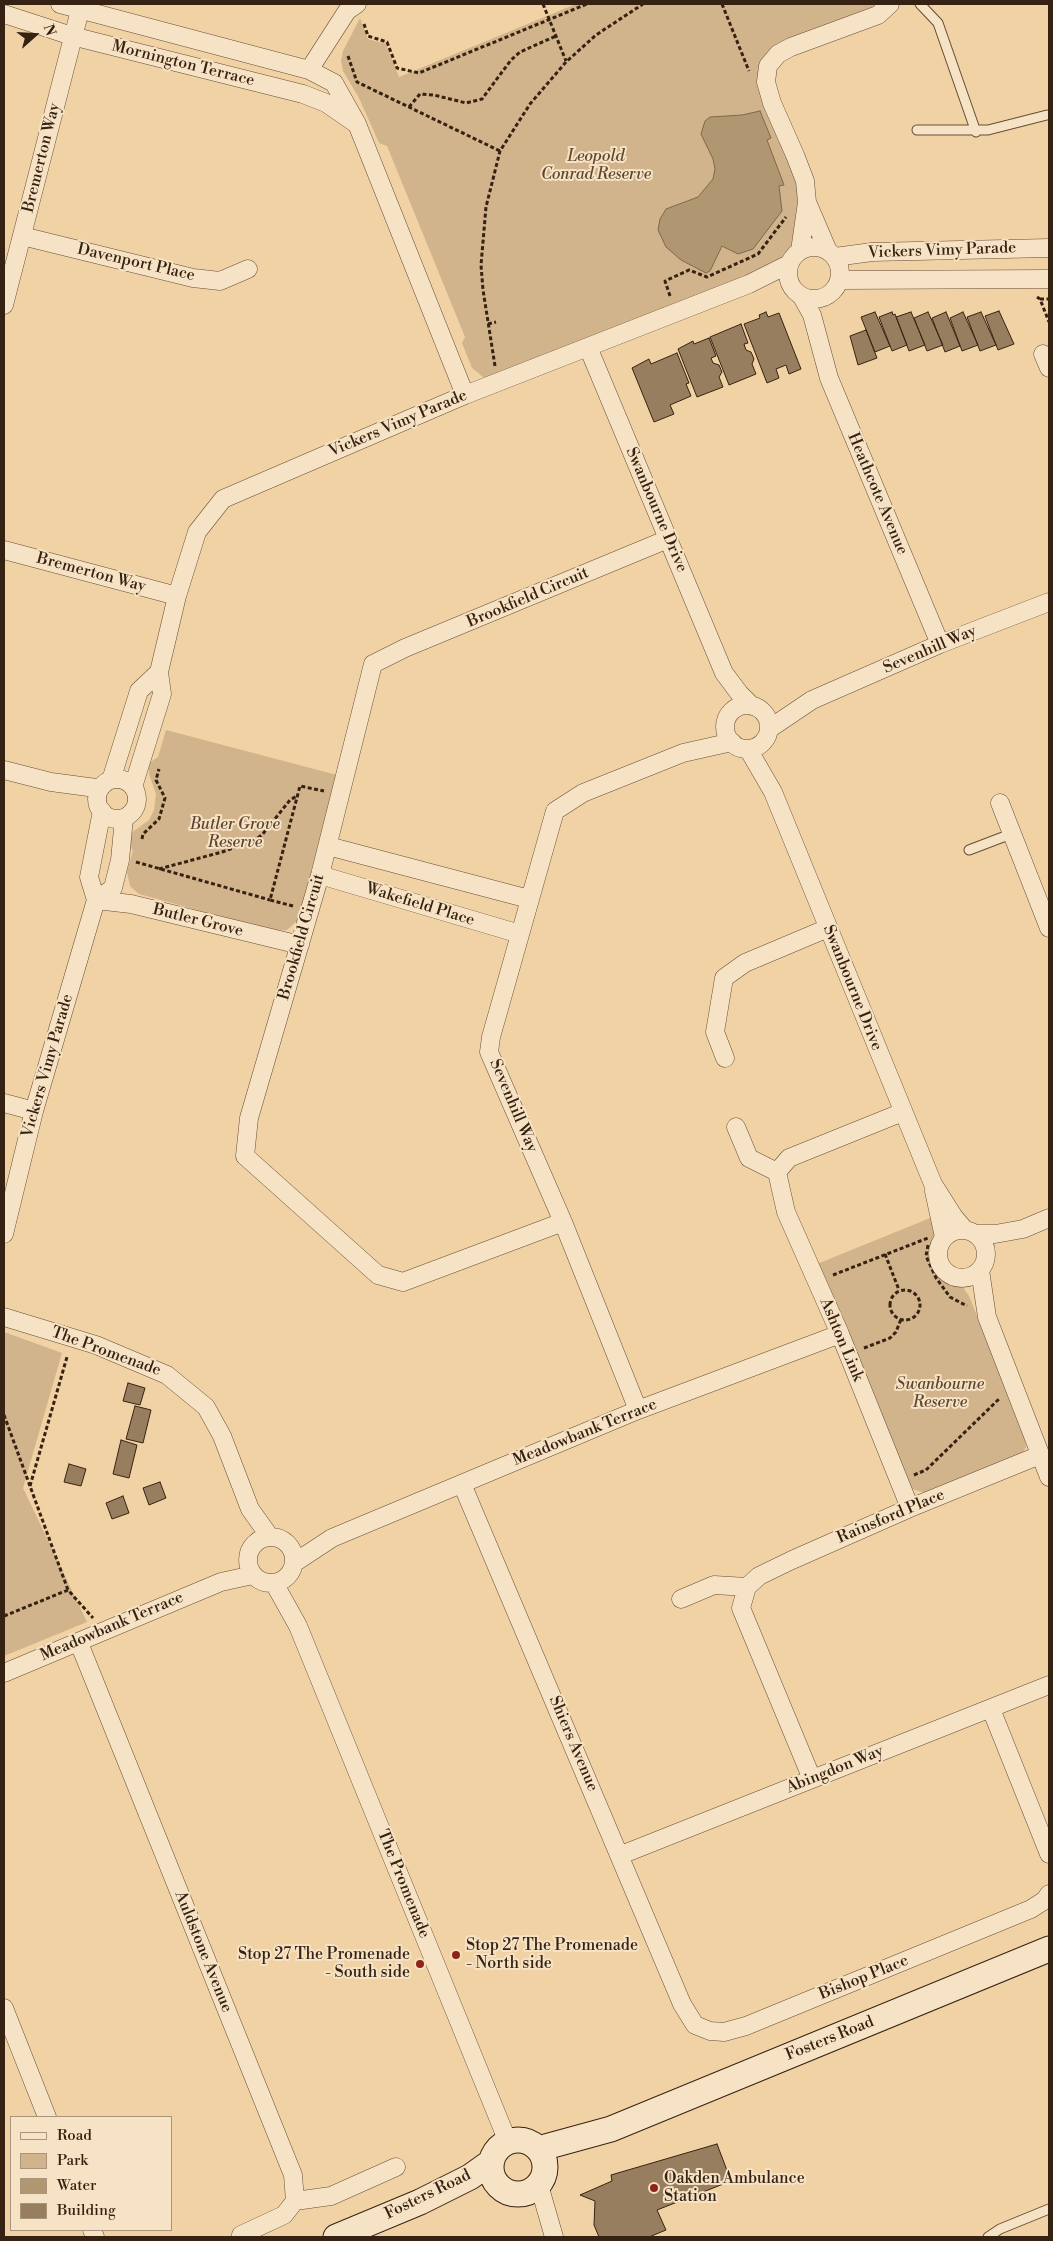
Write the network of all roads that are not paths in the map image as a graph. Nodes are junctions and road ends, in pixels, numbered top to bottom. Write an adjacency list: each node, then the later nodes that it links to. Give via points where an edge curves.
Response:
1 (60, 4): 5 (street, Mornington Terrace)
2 (357, 4): 8 (street, via 347,11)
3 (890, 4): 13 (street, via 878,15 778,54 768,66 766,82 772,103 805,181)
4 (920, 4): 12 (lane, via 938,23)
5 (80, 10): 7 (street, Bremerton Way); 8 (street, Mornington Terrace)
6 (4, 14): 7 (street, Mornington Terrace)
7 (72, 36): 10 (street, Mornington Terrace, via 303,94 326,103); 14 (street, Bremerton Way)
8 (309, 70): 10 (street, Mornington Terrace, via 334,84)
9 (1048, 115): 12 (lane)
10 (357, 124): 26 (street, Mornington Terrace)
11 (917, 130): 12 (lane)
12 (976, 132)
13 (807, 202): 16 (street); 17 (street)
14 (22, 236): 18 (street, Davenport Place, via 194,278 220,281); 23 (street, Bremerton Way)
15 (1049, 248): 16 (street, Vickers Vimy Parade)
16 (832, 254): 17 (street, via 814,247); 21 (street, via 841,272)
17 (794, 258): 20 (street, Vickers Vimy Parade); 22 (street, via 787,272)
18 (248, 268)
19 (1049, 279): 21 (street, Vickers Vimy Parade)
20 (749, 284): 22 (street, Vickers Vimy Parade); 25 (street, Vickers Vimy Parade)
21 (836, 287): 22 (street, via 818,300); 24 (street, Heathcote Avenue, via 824,312)
22 (797, 292): 24 (street, Heathcote Avenue, via 812,315)
23 (4, 305)
24 (821, 342): 31 (street, Heathcote Avenue, via 829,378)
25 (588, 347): 26 (street, Vickers Vimy Parade); 27 (street, Swanbourne Drive)
26 (465, 395): 29 (street, Vickers Vimy Parade, via 223,499 197,532)
27 (668, 539): 33 (street, Swanbourne Drive); 44 (street, Brookfield Circuit, via 373,664)
28 (4, 550): 29 (street, Bremerton Way)
29 (178, 596): 32 (street, Vickers Vimy Parade)
30 (1049, 602): 31 (street, Sevenhill Way)
31 (940, 644): 34 (street, Sevenhill Way)
32 (158, 672): 39 (street, Vickers Vimy Parade, via 162,694); 40 (street, via 139,691)
33 (724, 672): 35 (street, Swanbourne Drive, via 739,693); 36 (street, Swanbourne Drive)
34 (812, 700): 35 (street, Sevenhill Way); 37 (street, Sevenhill Way)
35 (757, 708): 36 (street, via 737,708); 37 (street, via 766,716)
36 (729, 728): 37 (street, via 742,748); 47 (street, Sevenhill Way, via 683,754 583,793 555,811)
37 (760, 740): 49 (street, Swanbourne Drive, via 773,792)
38 (4, 770): 40 (street)
39 (133, 787): 40 (street, via 123,780); 42 (street, via 137,805)
40 (103, 796): 42 (street, via 112,818); 48 (street, via 89,877)
41 (1000, 803): 43 (street)
42 (124, 818): 48 (street, via 128,861 113,888)
43 (1011, 834): 45 (lane); 50 (street)
44 (328, 846): 46 (street, Brookfield Circuit); 47 (street, Wakefield Place)
45 (970, 850)
46 (320, 875): 51 (street, Wakefield Place); 52 (street, Brookfield Circuit)
47 (529, 899): 51 (street, Sevenhill Way)
48 (96, 900): 52 (street, Butler Grove, via 131,904); 55 (street, Vickers Vimy Parade)
49 (828, 928): 53 (street, via 745,963 724,978 715,1032); 56 (street, Swanbourne Drive)
50 (1049, 928)
51 (520, 934): 61 (street, Sevenhill Way, via 491,1037 490,1052)
52 (300, 945): 61 (street, Brookfield Circuit, via 249,1118 245,1156 378,1274 403,1282)
53 (725, 1058)
54 (4, 1103): 55 (street)
55 (34, 1110): 64 (street, Vickers Vimy Parade)
56 (903, 1112): 58 (street, via 789,1158); 59 (street, Swanbourne Drive)
57 (736, 1127): 58 (street, via 749,1158)
58 (777, 1172): 70 (street, Ashton Link, via 786,1212)
59 (933, 1184): 63 (street, Swanbourne Drive, via 954,1217); 65 (street, Swanbourne Drive)
60 (1049, 1218): 62 (street)
61 (563, 1222): 71 (street, Sevenhill Way)
62 (1024, 1229): 63 (street, via 995,1234); 66 (street)
63 (971, 1232): 65 (street, via 954,1231); 66 (street, via 984,1245)
64 (4, 1234)
65 (944, 1237): 67 (street, via 939,1244 938,1261 948,1274)
66 (983, 1265): 67 (street, via 970,1277); 69 (street)
67 (964, 1278): 69 (street)
68 (4, 1317): 76 (street, The Promenade, via 96,1345 167,1375 206,1407 222,1436)
69 (987, 1317): 72 (street)
70 (840, 1334): 71 (street, Meadowbank Terrace); 75 (street, Ashton Link)
71 (638, 1410): 74 (street, Meadowbank Terrace)
72 (1040, 1455): 73 (street); 75 (street, Rainsford Place)
73 (1049, 1477)
74 (462, 1484): 78 (street, Meadowbank Terrace); 90 (street, Shiers Avenue)
75 (910, 1508): 82 (street, Rainsford Place, via 759,1576)
76 (250, 1509): 77 (street, The Promenade); 80 (street, The Promenade)
77 (270, 1537): 79 (street); 80 (street, via 258,1541)
78 (332, 1538): 79 (street, Meadowbank Terrace); 81 (street, Meadowbank Terrace)
79 (288, 1545): 81 (street, via 292,1552)
80 (251, 1561): 81 (street, via 264,1582); 84 (street, Meadowbank Terrace, via 221,1582)
81 (285, 1575): 96 (street, The Promenade, via 298,1626)
82 (747, 1587): 83 (street, via 714,1585); 88 (street, via 741,1608)
83 (681, 1598)
84 (79, 1643): 85 (street, Meadowbank Terrace); 100 (street, Auldstone Avenue, via 293,2175)
85 (4, 1673)
86 (1049, 1685): 87 (street, Abingdon Way)
87 (991, 1709): 88 (street, Abingdon Way); 89 (street)
88 (812, 1780): 90 (street, Abingdon Way)
89 (1049, 1854)
90 (621, 1856): 93 (street, Shiers Avenue)
91 (1049, 1894): 93 (street, Bishop Place, via 1031,1909 746,2026 724,2032 710,2031 695,2024)
92 (1049, 1949): 99 (main road, Fosters Road, via 611,2129)
93 (682, 2004)
94 (4, 2008): 95 (street)
95 (47, 2116)
96 (508, 2142): 97 (main road, Fosters Road, via 495,2153); 99 (main road, via 526,2141)
97 (491, 2162): 99 (main road, via 493,2179); 103 (main road, Fosters Road, via 470,2177 420,2202)
98 (396, 2167): 100 (street, via 331,2196)
99 (531, 2178): 104 (main road, Fosters Road, via 484,2190); 105 (street)
100 (295, 2201): 102 (street, via 284,2215)
101 (1049, 2209): 106 (lane)
102 (239, 2237)
103 (336, 2237)
104 (368, 2237)
105 (553, 2237)
106 (988, 2237)

